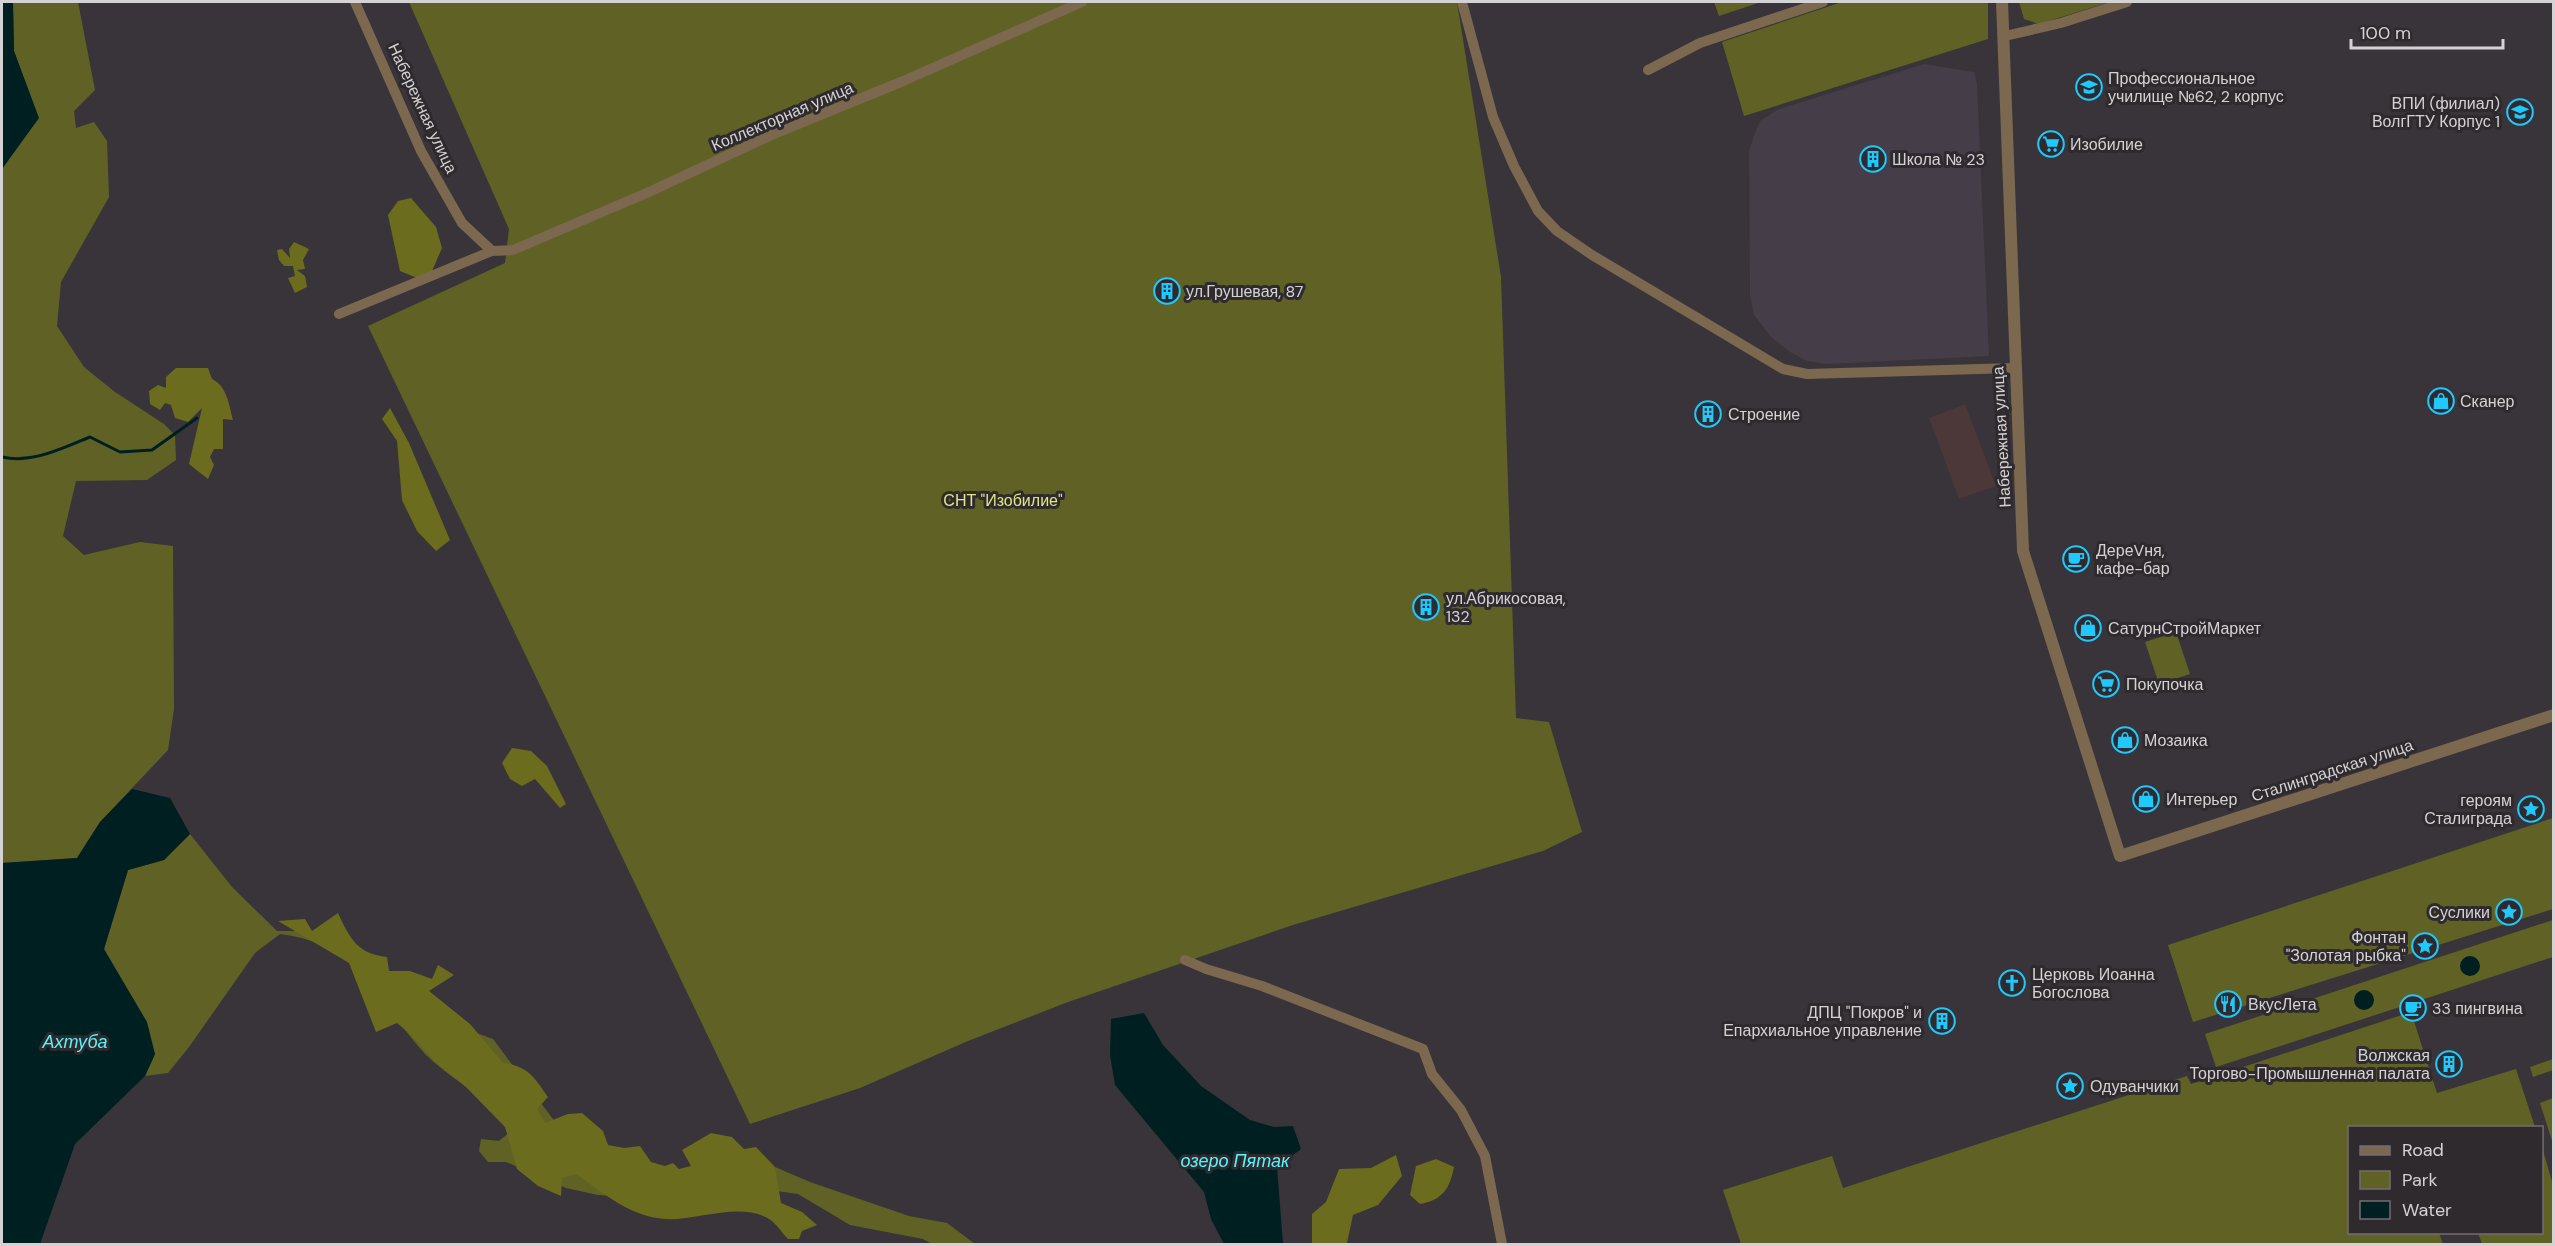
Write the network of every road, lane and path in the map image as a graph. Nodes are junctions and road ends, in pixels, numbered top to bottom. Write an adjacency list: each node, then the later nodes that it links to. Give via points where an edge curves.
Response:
1 (355, 2): 9 (street, Набережная улица, via 421,151 462,223)
2 (1082, 2): 9 (street, Коллекторная улица, via 513,250)
3 (1462, 2): 11 (street, via 1493,117 1526,192 1557,231 1592,255 1783,369 1807,375)
4 (1822, 2): 8 (street, via 1700,43)
5 (2002, 2): 7 (street, Набережная улица)
6 (2127, 2): 7 (street)
7 (2005, 36): 11 (street, Набережная улица)
8 (1648, 70)
9 (492, 251): 10 (street, Коллекторная улица)
10 (339, 314)
11 (2014, 368): 13 (street, Набережная улица, via 2023,551)
12 (2553, 715): 13 (street, Сталинградская улица)
13 (2120, 856)
14 (1185, 960): 15 (street, via 1423,1049 1432,1074 1461,1110 1485,1156)
15 (1502, 1245)

